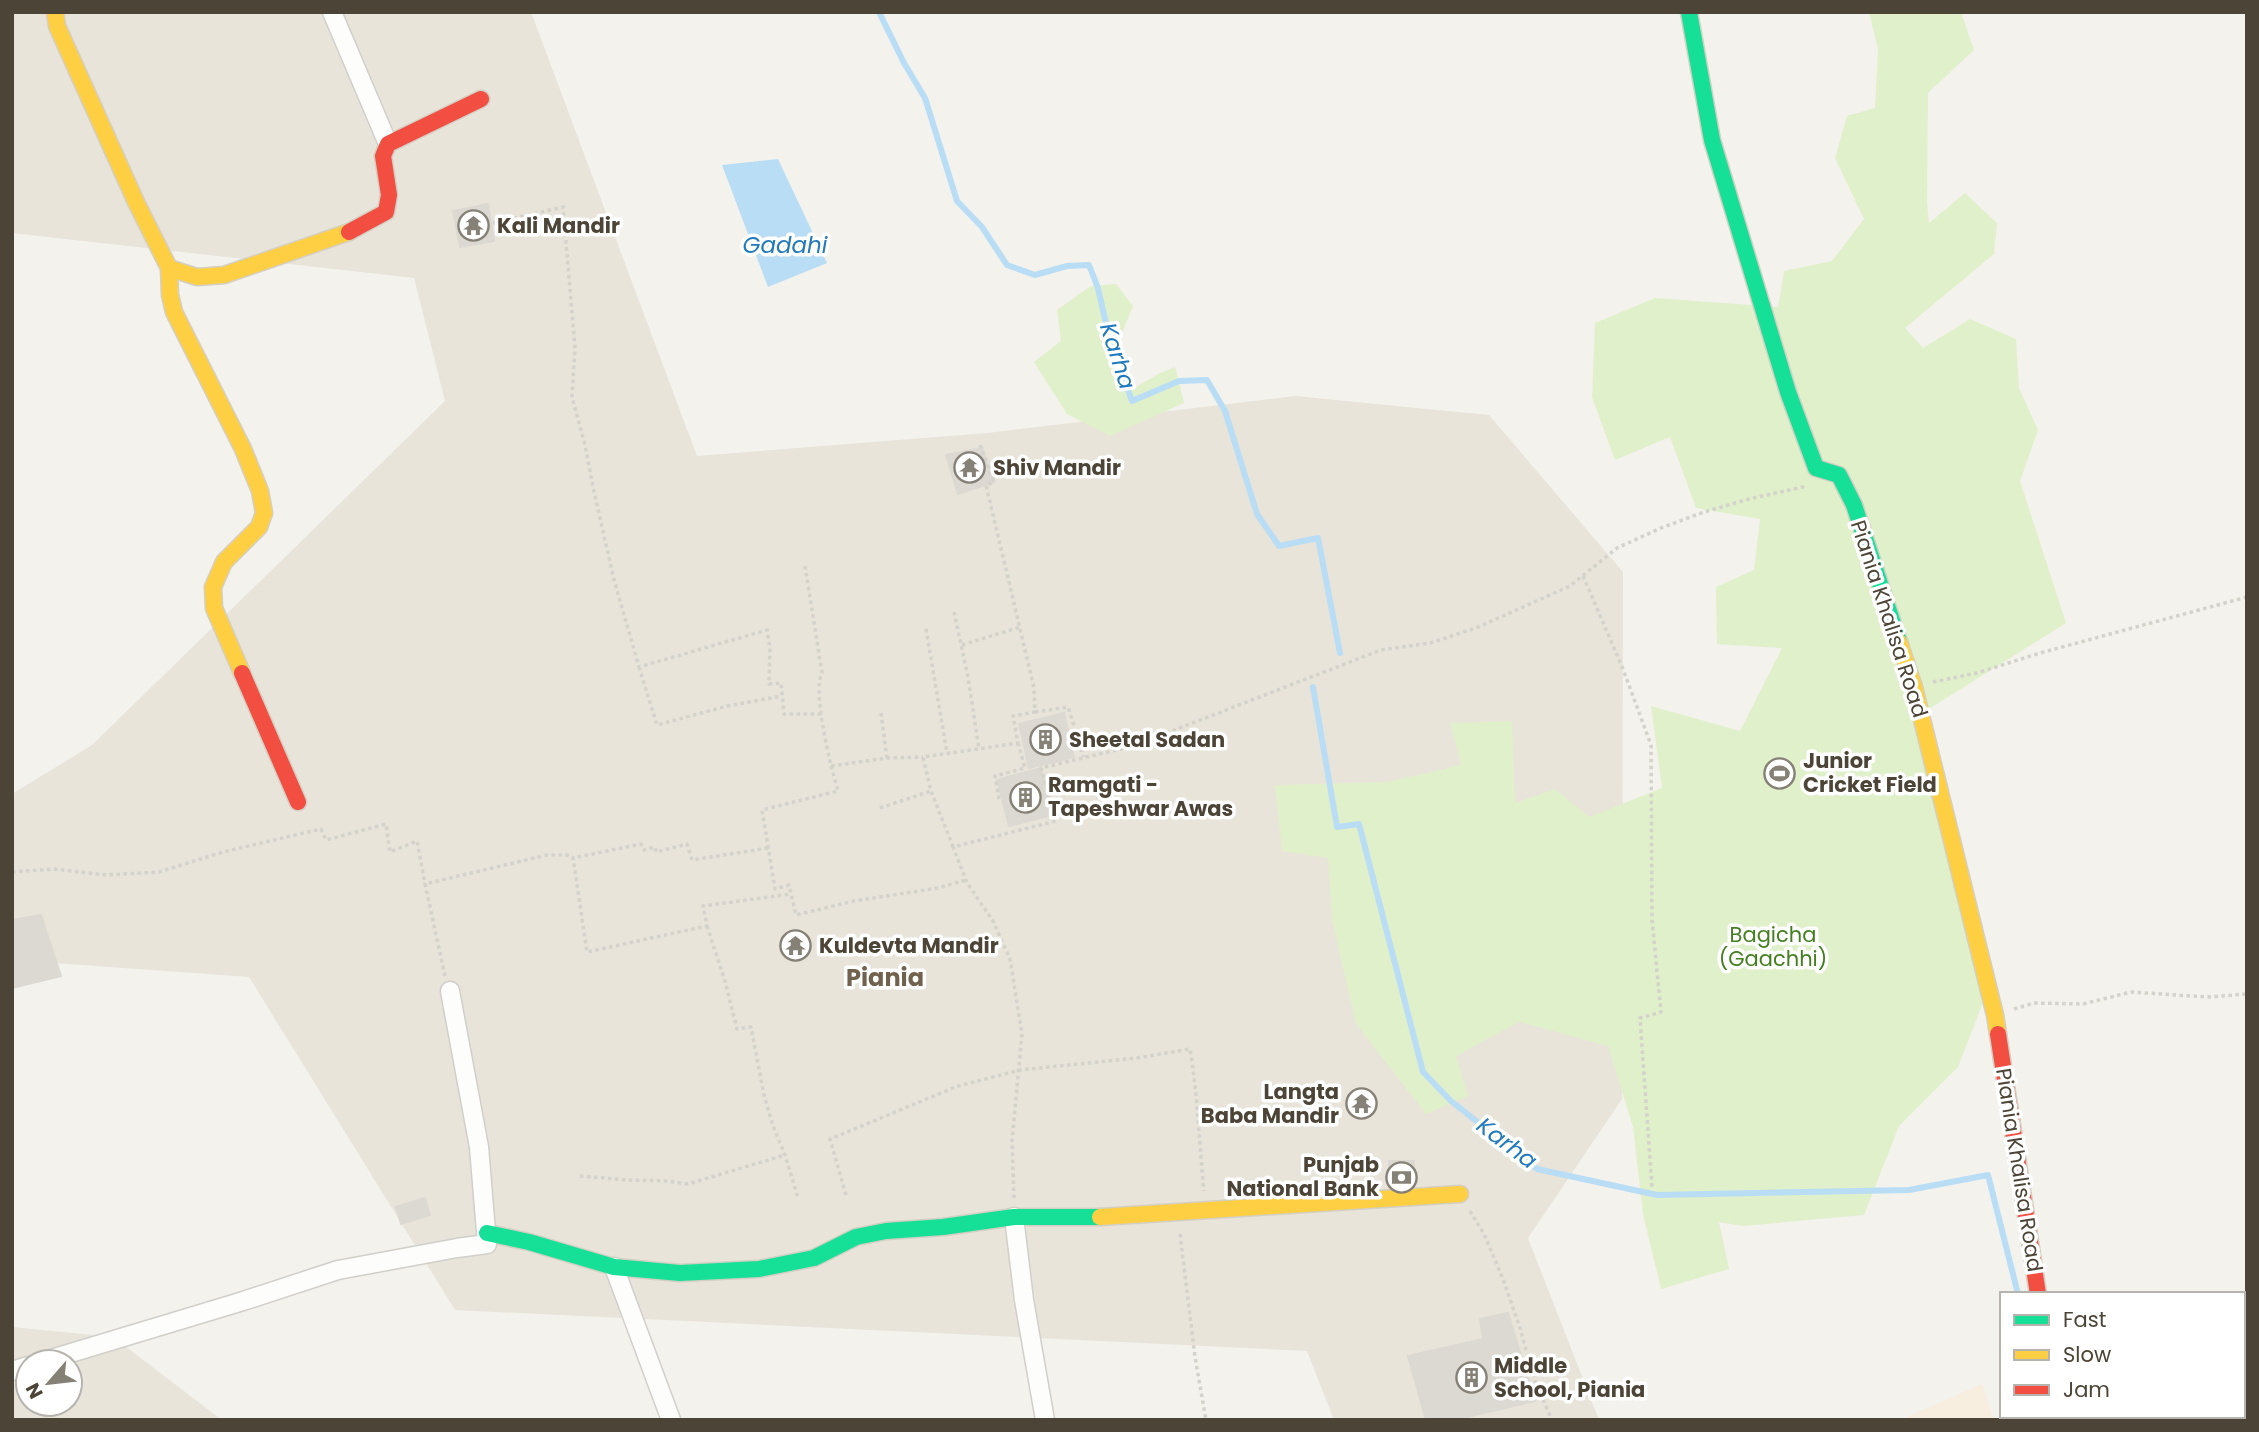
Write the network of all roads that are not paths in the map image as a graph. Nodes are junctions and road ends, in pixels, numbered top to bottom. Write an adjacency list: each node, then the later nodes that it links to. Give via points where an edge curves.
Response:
1 (55, 12): 6 (street, via 81,82)
2 (332, 12): 5 (street)
3 (1689, 12): 13 (street, Piania Khalisa Road, via 1712,140 1788,392 1816,468 1839,475 1854,505 1914,687 1995,1015)
4 (481, 99): 5 (street)
5 (388, 144): 6 (street, via 383,156 389,195 386,212 370,222 232,272 188,276)
6 (170, 268): 7 (street, via 174,312 243,449 264,513 259,527 224,562 213,587 214,608)
7 (298, 802)
8 (450, 991): 11 (street, via 479,1146)
9 (1460, 1194): 10 (street, via 1084,1218)
10 (1014, 1217): 12 (street, via 856,1237 814,1258 759,1269 680,1273); 16 (street)
11 (486, 1233): 12 (street); 14 (street, via 487,1244 338,1270)
12 (614, 1267): 15 (street)
13 (2038, 1292)
14 (84, 1349)
15 (671, 1420)
16 (1045, 1420)

